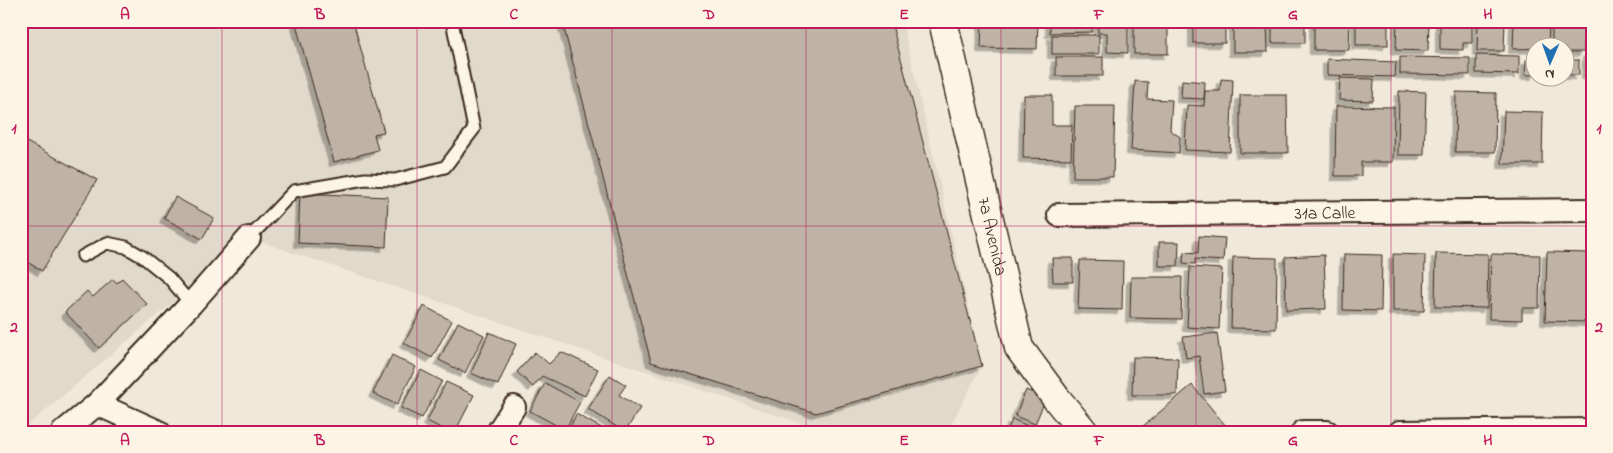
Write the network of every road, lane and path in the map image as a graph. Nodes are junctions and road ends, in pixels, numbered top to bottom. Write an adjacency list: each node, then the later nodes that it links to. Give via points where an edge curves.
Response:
1 (452, 21): 5 (lane, via 474,129 445,167 395,180 365,179 294,191)
2 (943, 21): 14 (street, 7a Avenida, via 1019,348)
3 (1592, 210): 4 (street, 31a Calle)
4 (1059, 215)
5 (248, 238): 7 (street)
6 (83, 256): 7 (lane, via 107,243 126,247 169,278)
7 (191, 304): 8 (street)
8 (97, 404): 11 (street); 12 (street)
9 (514, 407): 13 (street)
10 (1592, 430): 17 (street)
11 (63, 432)
12 (159, 432)
13 (498, 432)
14 (1084, 432)
15 (1304, 432): 16 (street)
16 (1327, 432)
17 (1400, 432)

